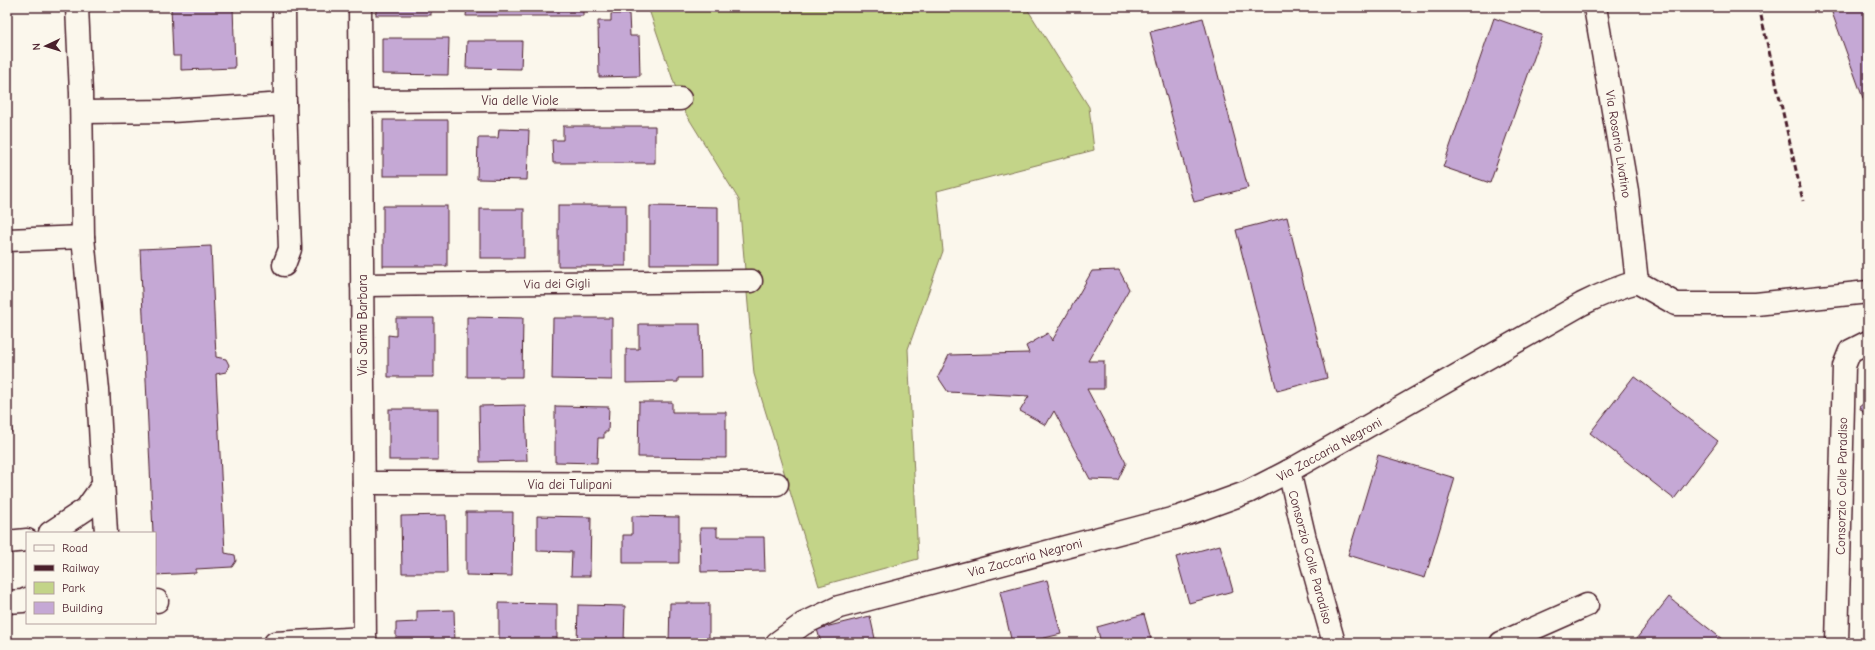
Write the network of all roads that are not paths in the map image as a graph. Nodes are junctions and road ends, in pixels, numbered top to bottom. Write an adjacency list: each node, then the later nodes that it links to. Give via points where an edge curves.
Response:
1 (77, 7): 8 (street)
2 (284, 7): 7 (street)
3 (360, 7): 6 (street, Via Santa Barbara)
4 (1595, 7): 13 (street, Via Rosario Livatino, via 1627,191)
5 (680, 99): 6 (street, Via delle Viole)
6 (361, 101): 14 (street, Via Santa Barbara)
7 (285, 104): 8 (street); 11 (street, via 290,249)
8 (82, 112): 9 (street)
9 (83, 237): 10 (street); 20 (street, via 98,390)
10 (7, 240)
11 (284, 265)
12 (752, 281): 14 (street, Via dei Gigli)
13 (1637, 282): 15 (street, via 1676,304 1756,304); 17 (street, Via Zaccaria Negroni, via 1611,290 1582,304)
14 (362, 285): 18 (street, Via Santa Barbara)
15 (1868, 292)
16 (1868, 342): 33 (street, Consorzio Colle Paradiso, via 1850,351 1844,366)
17 (1289, 471): 30 (street, Via Zaccaria Negroni, via 1242,494 1179,517 839,607 799,626); 31 (street, Consorzio Colle Paradiso)
18 (364, 483): 19 (street, Via dei Tulipani); 28 (street, Via Santa Barbara)
19 (777, 484)
20 (103, 485): 21 (street, via 86,509); 22 (street)
21 (52, 532)
22 (106, 532)
23 (26, 540): 24 (street)
24 (7, 542)
25 (26, 600): 26 (street)
26 (7, 602)
27 (1587, 606): 32 (street)
28 (365, 640): 29 (street)
29 (275, 643)
30 (777, 643)
31 (1334, 643)
32 (1501, 643)
33 (1837, 643)

